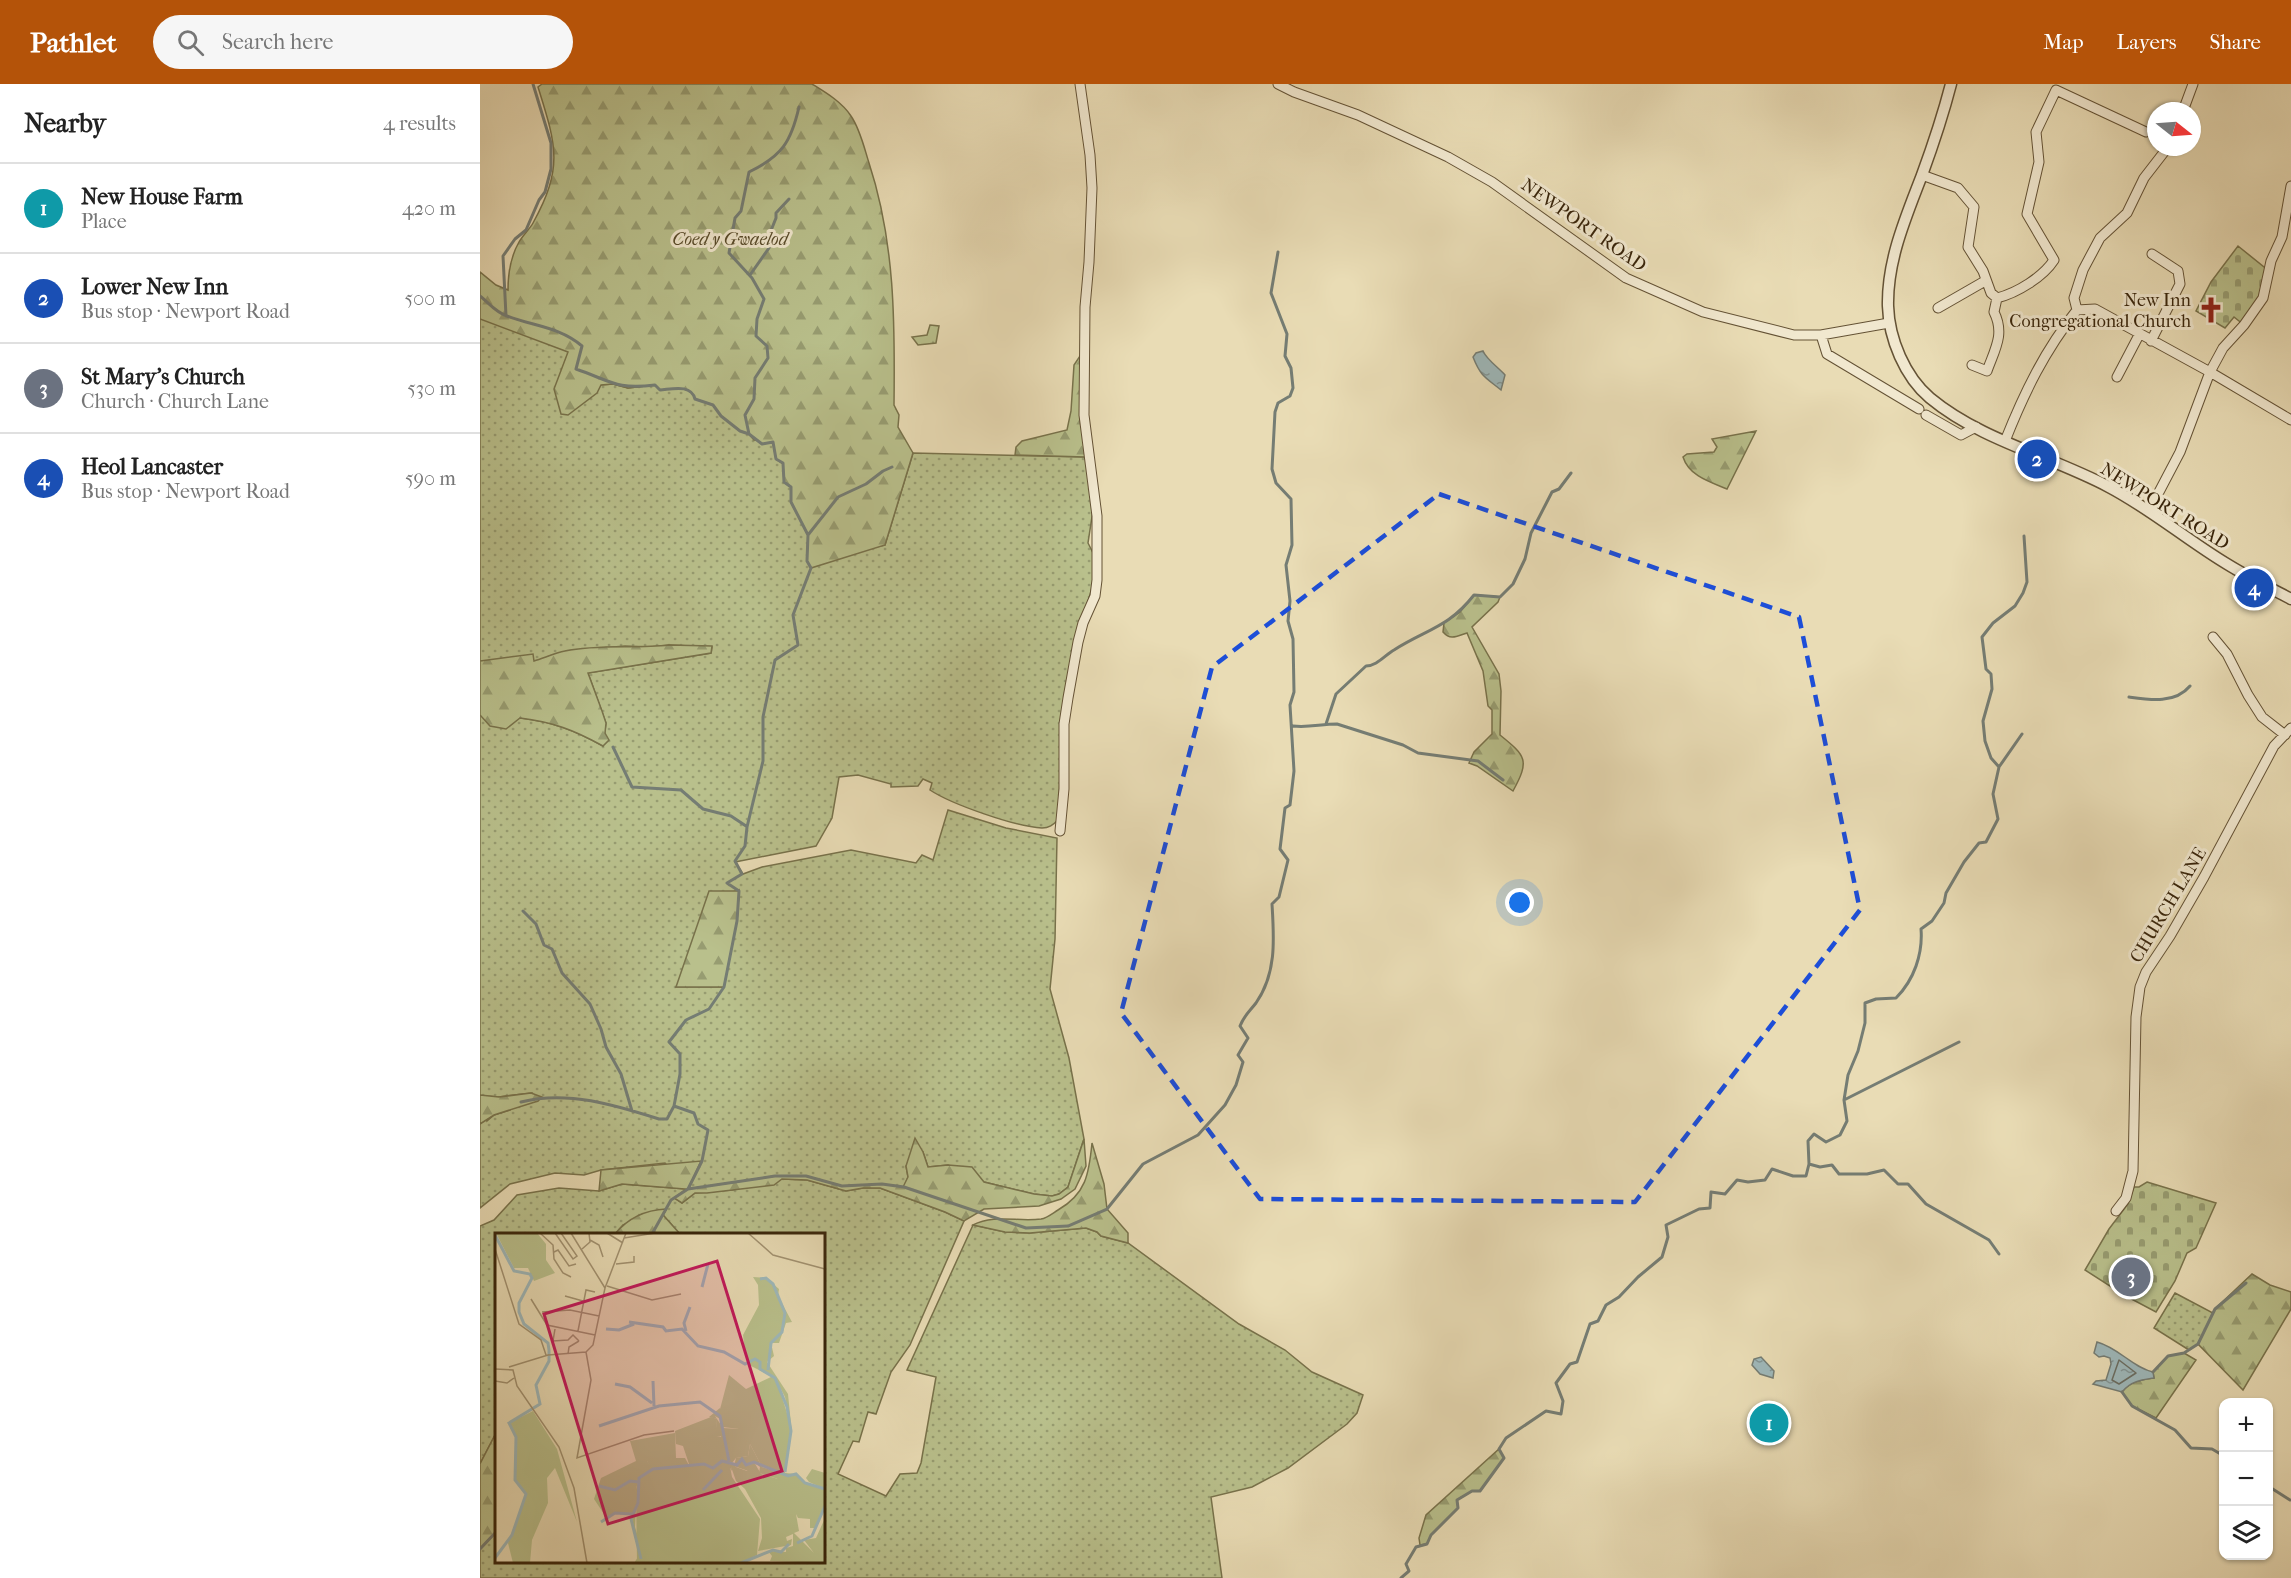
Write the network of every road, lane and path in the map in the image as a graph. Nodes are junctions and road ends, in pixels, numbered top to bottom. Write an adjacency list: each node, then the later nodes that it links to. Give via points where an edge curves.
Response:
1 (1080, 84): 29 (street, via 1092,188 1084,415 1097,516 1097,580 1078,642 1064,724)
2 (1278, 84): 17 (street, NEWPORT ROAD, via 1358,115 1457,162 1517,199 1626,278 1703,312 1794,335)
3 (1951, 84): 8 (street)
4 (2193, 84): 5 (street)
5 (2186, 102)
6 (2146, 132): 12 (street, via 2056,90 2036,132 2039,162 2027,214 2054,260 2047,270 2007,296)
7 (2161, 156): 14 (street, via 2144,178 2127,213 2100,238 2074,298)
8 (1922, 175): 11 (street, via 1958,188 1974,207 1968,247); 15 (street, via 1893,261 1888,290)
9 (2291, 186): 20 (street, via 2284,228 2263,298 2223,348)
10 (2152, 254): 18 (street, via 2178,271 2180,284)
11 (1985, 281): 12 (street); 13 (street)
12 (1997, 298): 19 (street, via 1994,312 1999,336 1987,370)
13 (1938, 308)
14 (2077, 310): 16 (street, via 2095,309); 24 (street, via 2055,337 2030,381)
15 (1889, 323): 17 (street, NEWPORT ROAD); 23 (street, NEWPORT ROAD, via 1911,377 1929,398)
16 (2139, 334): 18 (street); 21 (street)
17 (1821, 336): 23 (street, via 1827,354 1962,435)
18 (2151, 340): 20 (street)
19 (1972, 365)
20 (2210, 372): 22 (street); 25 (street, via 2180,452)
21 (2117, 377)
22 (2291, 420)
23 (1976, 427): 24 (street, NEWPORT ROAD)
24 (2005, 441): 25 (street, NEWPORT ROAD, via 2109,486)
25 (2149, 511): 26 (street, NEWPORT ROAD, via 2227,564)
26 (2291, 599)
27 (2213, 637): 28 (street, CHURCH LANE, via 2227,654 2262,717)
28 (2288, 732): 30 (street, CHURCH LANE, via 2274,746 2140,987 2133,1171 2126,1198)
29 (1060, 831)
30 (2116, 1211)

